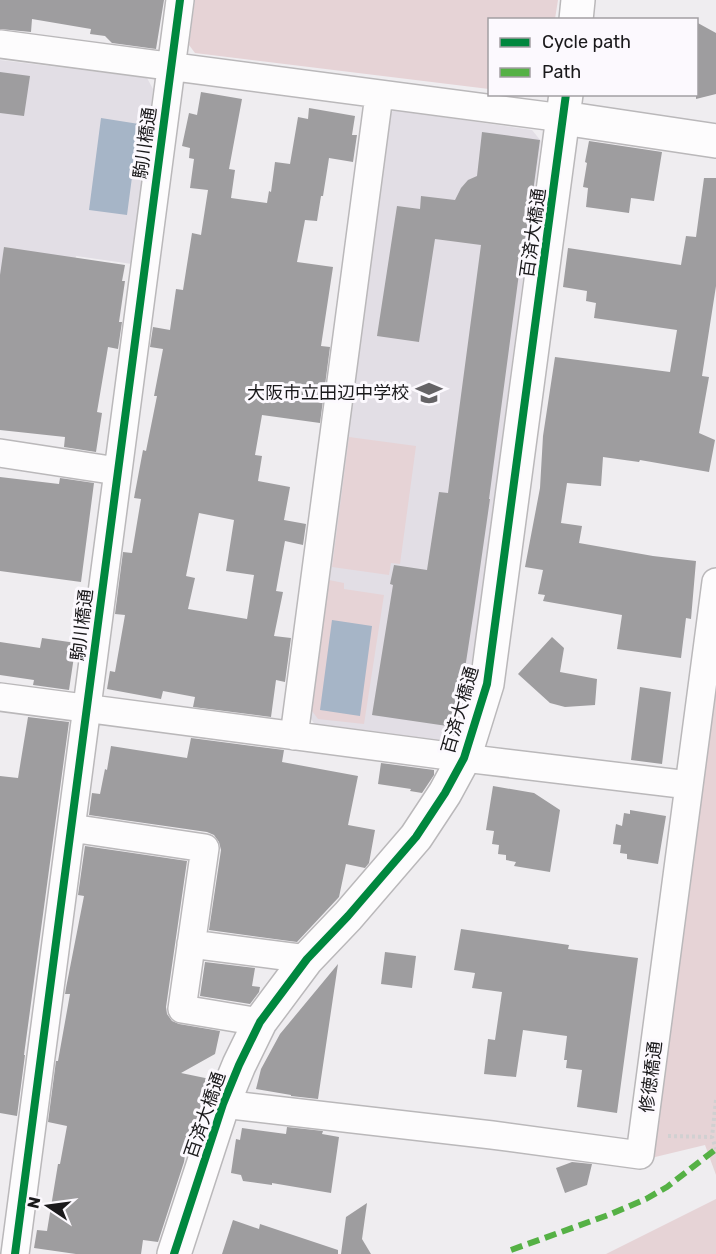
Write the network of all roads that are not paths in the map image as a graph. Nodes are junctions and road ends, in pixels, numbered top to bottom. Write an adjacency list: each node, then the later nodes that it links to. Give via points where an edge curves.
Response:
1 (180, 0): 5 (street, 駒川橋通)
2 (578, 0): 3 (street)
3 (576, 18)
4 (0, 44): 5 (street)
5 (170, 67): 6 (street); 10 (street, 駒川橋通)
6 (380, 95): 7 (street); 14 (street)
7 (565, 106): 8 (street); 15 (street, 百済大橋通, via 487,684)
8 (716, 141)
9 (0, 453): 10 (street)
10 (117, 471): 13 (street, 駒川橋通)
11 (716, 582): 16 (street, 修徳橋通)
12 (0, 697): 13 (street)
13 (87, 709): 14 (street); 17 (street, 駒川橋通)
14 (294, 736): 15 (street)
15 (464, 758): 16 (street); 19 (street, 百済大橋通, via 416,837)
16 (689, 785): 21 (street, 修徳橋通, via 640,1155)
17 (71, 828): 18 (street, via 205,848); 22 (street, 駒川橋通)
18 (191, 944): 19 (street); 20 (street, via 182,1009)
19 (307, 959): 20 (street, 百済大橋通)
20 (260, 1022): 21 (street, 百済大橋通)
21 (224, 1104): 23 (street, 百済大橋通)
22 (15, 1254)
23 (174, 1254)

